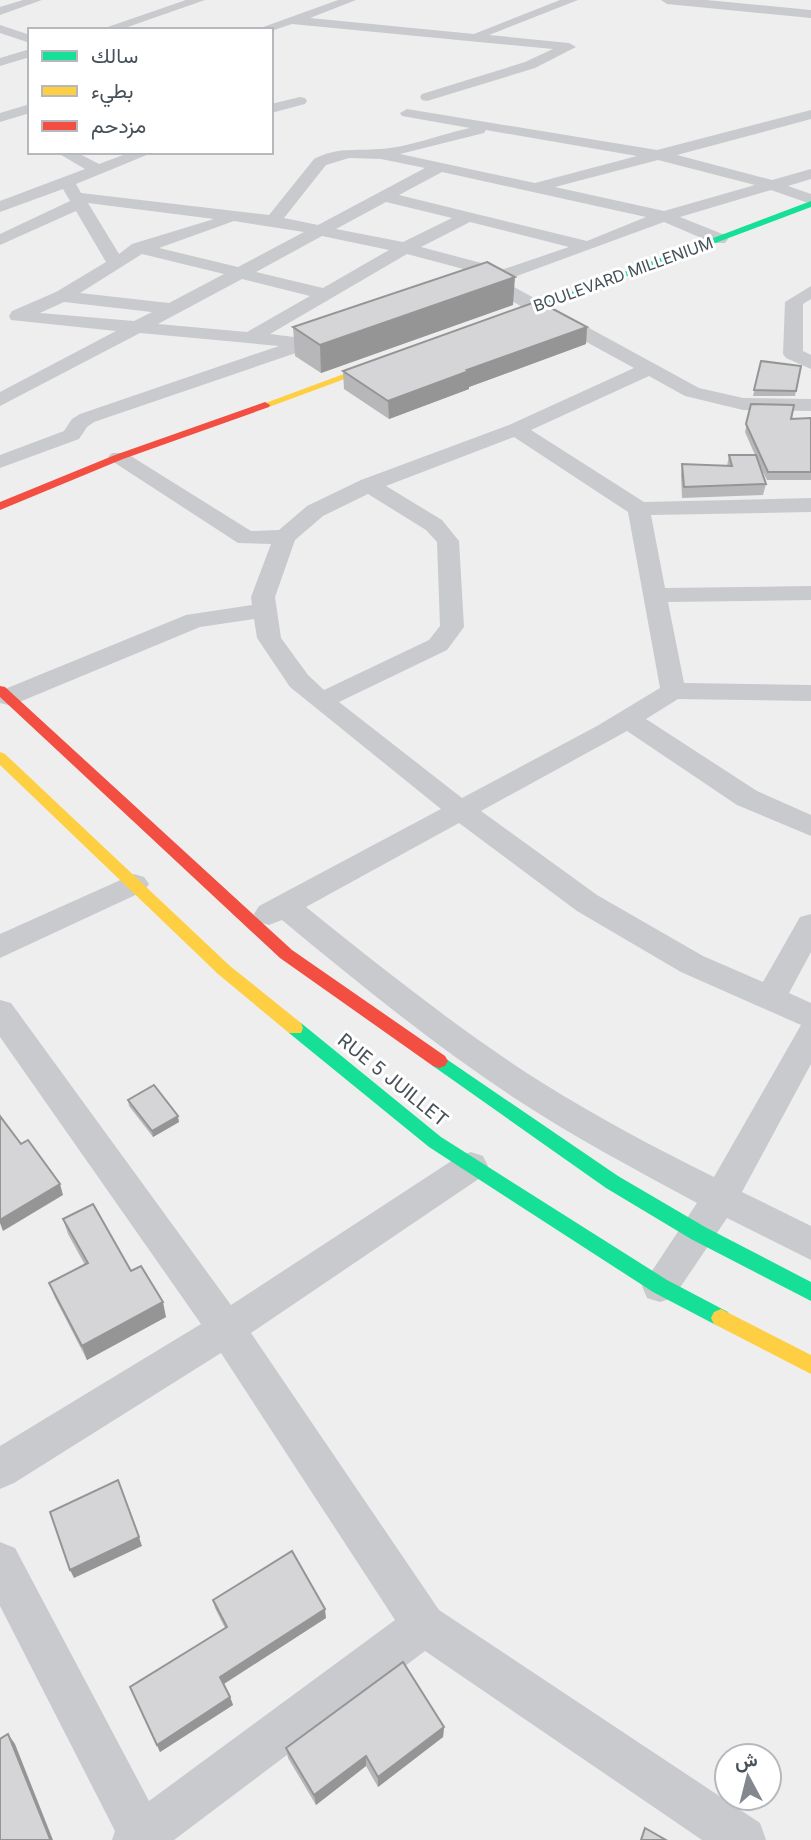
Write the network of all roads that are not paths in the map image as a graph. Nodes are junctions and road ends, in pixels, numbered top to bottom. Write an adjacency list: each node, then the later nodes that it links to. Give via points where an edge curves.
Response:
1 (36, 0): 10 (street)
2 (199, 0): 13 (street)
3 (350, 0): 9 (street)
4 (572, 0): 16 (street)
5 (667, 0): 8 (street)
6 (767, 0): 8 (street)
7 (305, 3): 9 (street)
8 (746, 7): 11 (street)
9 (324, 8): 12 (street)
10 (0, 11)
11 (811, 14)
12 (291, 20): 14 (street); 16 (street)
13 (111, 28)
14 (267, 28)
15 (0, 29): 17 (street)
16 (472, 36): 20 (street, via 569,49)
17 (28, 38)
18 (28, 54): 19 (street)
19 (0, 62)
20 (427, 97)
21 (300, 100): 22 (street)
22 (273, 108)
23 (28, 109): 26 (street)
24 (407, 113): 28 (street)
25 (810, 115): 32 (street)
26 (2, 117): 27 (street)
27 (21, 127)
28 (492, 127): 29 (street); 32 (street)
29 (381, 153): 33 (street); 47 (street, via 329,156)
30 (68, 154): 34 (street)
31 (141, 154): 34 (street)
32 (656, 154): 37 (street); 38 (street)
33 (440, 167): 38 (street); 39 (street)
34 (98, 170): 36 (street)
35 (811, 174): 37 (street)
36 (67, 181): 41 (street); 43 (street)
37 (778, 186): 40 (street); 45 (street)
38 (536, 188): 45 (street)
39 (385, 197): 46 (street); 48 (street)
40 (811, 199)
41 (78, 200): 44 (street, via 139,212); 50 (street); 54 (street)
42 (811, 204): 49 (main road, BOULEVARD MILLENIUM)
43 (0, 207)
44 (239, 216): 47 (street); 51 (street)
45 (664, 216): 49 (street); 52 (street)
46 (468, 217): 52 (street); 53 (street)
47 (272, 221): 48 (street)
48 (319, 231): 53 (street); 55 (street)
49 (719, 239): 61 (main road, BOULEVARD MILLENIUM)
50 (0, 240)
51 (134, 243): 54 (street); 55 (street)
52 (588, 246): 56 (street)
53 (405, 248): 56 (street); 58 (street)
54 (115, 262): 60 (street)
55 (239, 274): 58 (street); 62 (street)
56 (495, 277): 59 (street); 61 (street)
57 (811, 291): 70 (street, via 794,302 793,354)
58 (325, 294): 67 (street)
59 (449, 294)
60 (62, 296): 62 (street); 63 (street)
61 (537, 306): 66 (main road, BOULEVARD MILLENIUM); 71 (street)
62 (174, 309): 64 (street)
63 (10, 320): 64 (street)
64 (137, 328): 67 (street); 72 (street)
65 (345, 330): 68 (street)
66 (473, 331)
67 (250, 338): 68 (street)
68 (306, 344): 76 (street, via 87,418 72,435)
69 (407, 354): 75 (main road)
70 (811, 363)
71 (649, 369): 73 (street, via 692,392 743,404); 74 (street)
72 (0, 400)
73 (811, 405)
74 (516, 429): 77 (street); 81 (street)
75 (119, 457): 78 (main road); 80 (main road); 82 (street, via 246,538)
76 (0, 462)
77 (369, 485): 82 (street, via 315,511); 89 (street, via 434,525 448,541 452,626 438,645)
78 (0, 490)
79 (811, 505): 81 (street)
80 (0, 506)
81 (639, 509): 84 (street)
82 (285, 537): 85 (street, via 263,597)
83 (811, 593): 84 (street)
84 (655, 594): 86 (street)
85 (266, 610): 88 (street, via 195,620); 89 (street, via 269,638 299,681)
86 (673, 691): 87 (street); 90 (street)
87 (811, 693)
88 (4, 694): 96 (main road, RUE 5 JUILLET)
89 (321, 701): 92 (street)
90 (627, 719): 92 (street); 93 (street, via 747,798)
91 (6, 770): 94 (main road, RUE 5 JUILLET)
92 (460, 810): 95 (street); 99 (street, via 587,903 692,964)
93 (811, 826)
94 (134, 884): 98 (street); 103 (main road, RUE 5 JUILLET, via 224,970 435,1142)
95 (285, 906): 96 (street); 104 (street, via 375,980 493,1066 603,1135)
96 (253, 923): 105 (main road, RUE 5 JUILLET, via 286,954 441,1065 612,1182)
97 (811, 925): 99 (street)
98 (0, 947)
99 (770, 998): 101 (street)
100 (0, 1012): 109 (street)
101 (811, 1016)
102 (811, 1034): 104 (street)
103 (471, 1166): 107 (main road, RUE 5 JUILLET); 109 (street)
104 (721, 1198): 105 (street); 106 (street)
105 (698, 1233): 107 (street); 108 (main road, RUE 5 JUILLET)
106 (811, 1244)
107 (660, 1286): 110 (main road, RUE 5 JUILLET)
108 (811, 1292)
109 (226, 1329): 111 (street); 113 (street)
110 (811, 1364)
111 (0, 1469)
112 (0, 1563): 114 (street)
113 (425, 1625): 114 (street); 115 (street)
114 (141, 1838)
115 (743, 1840)

